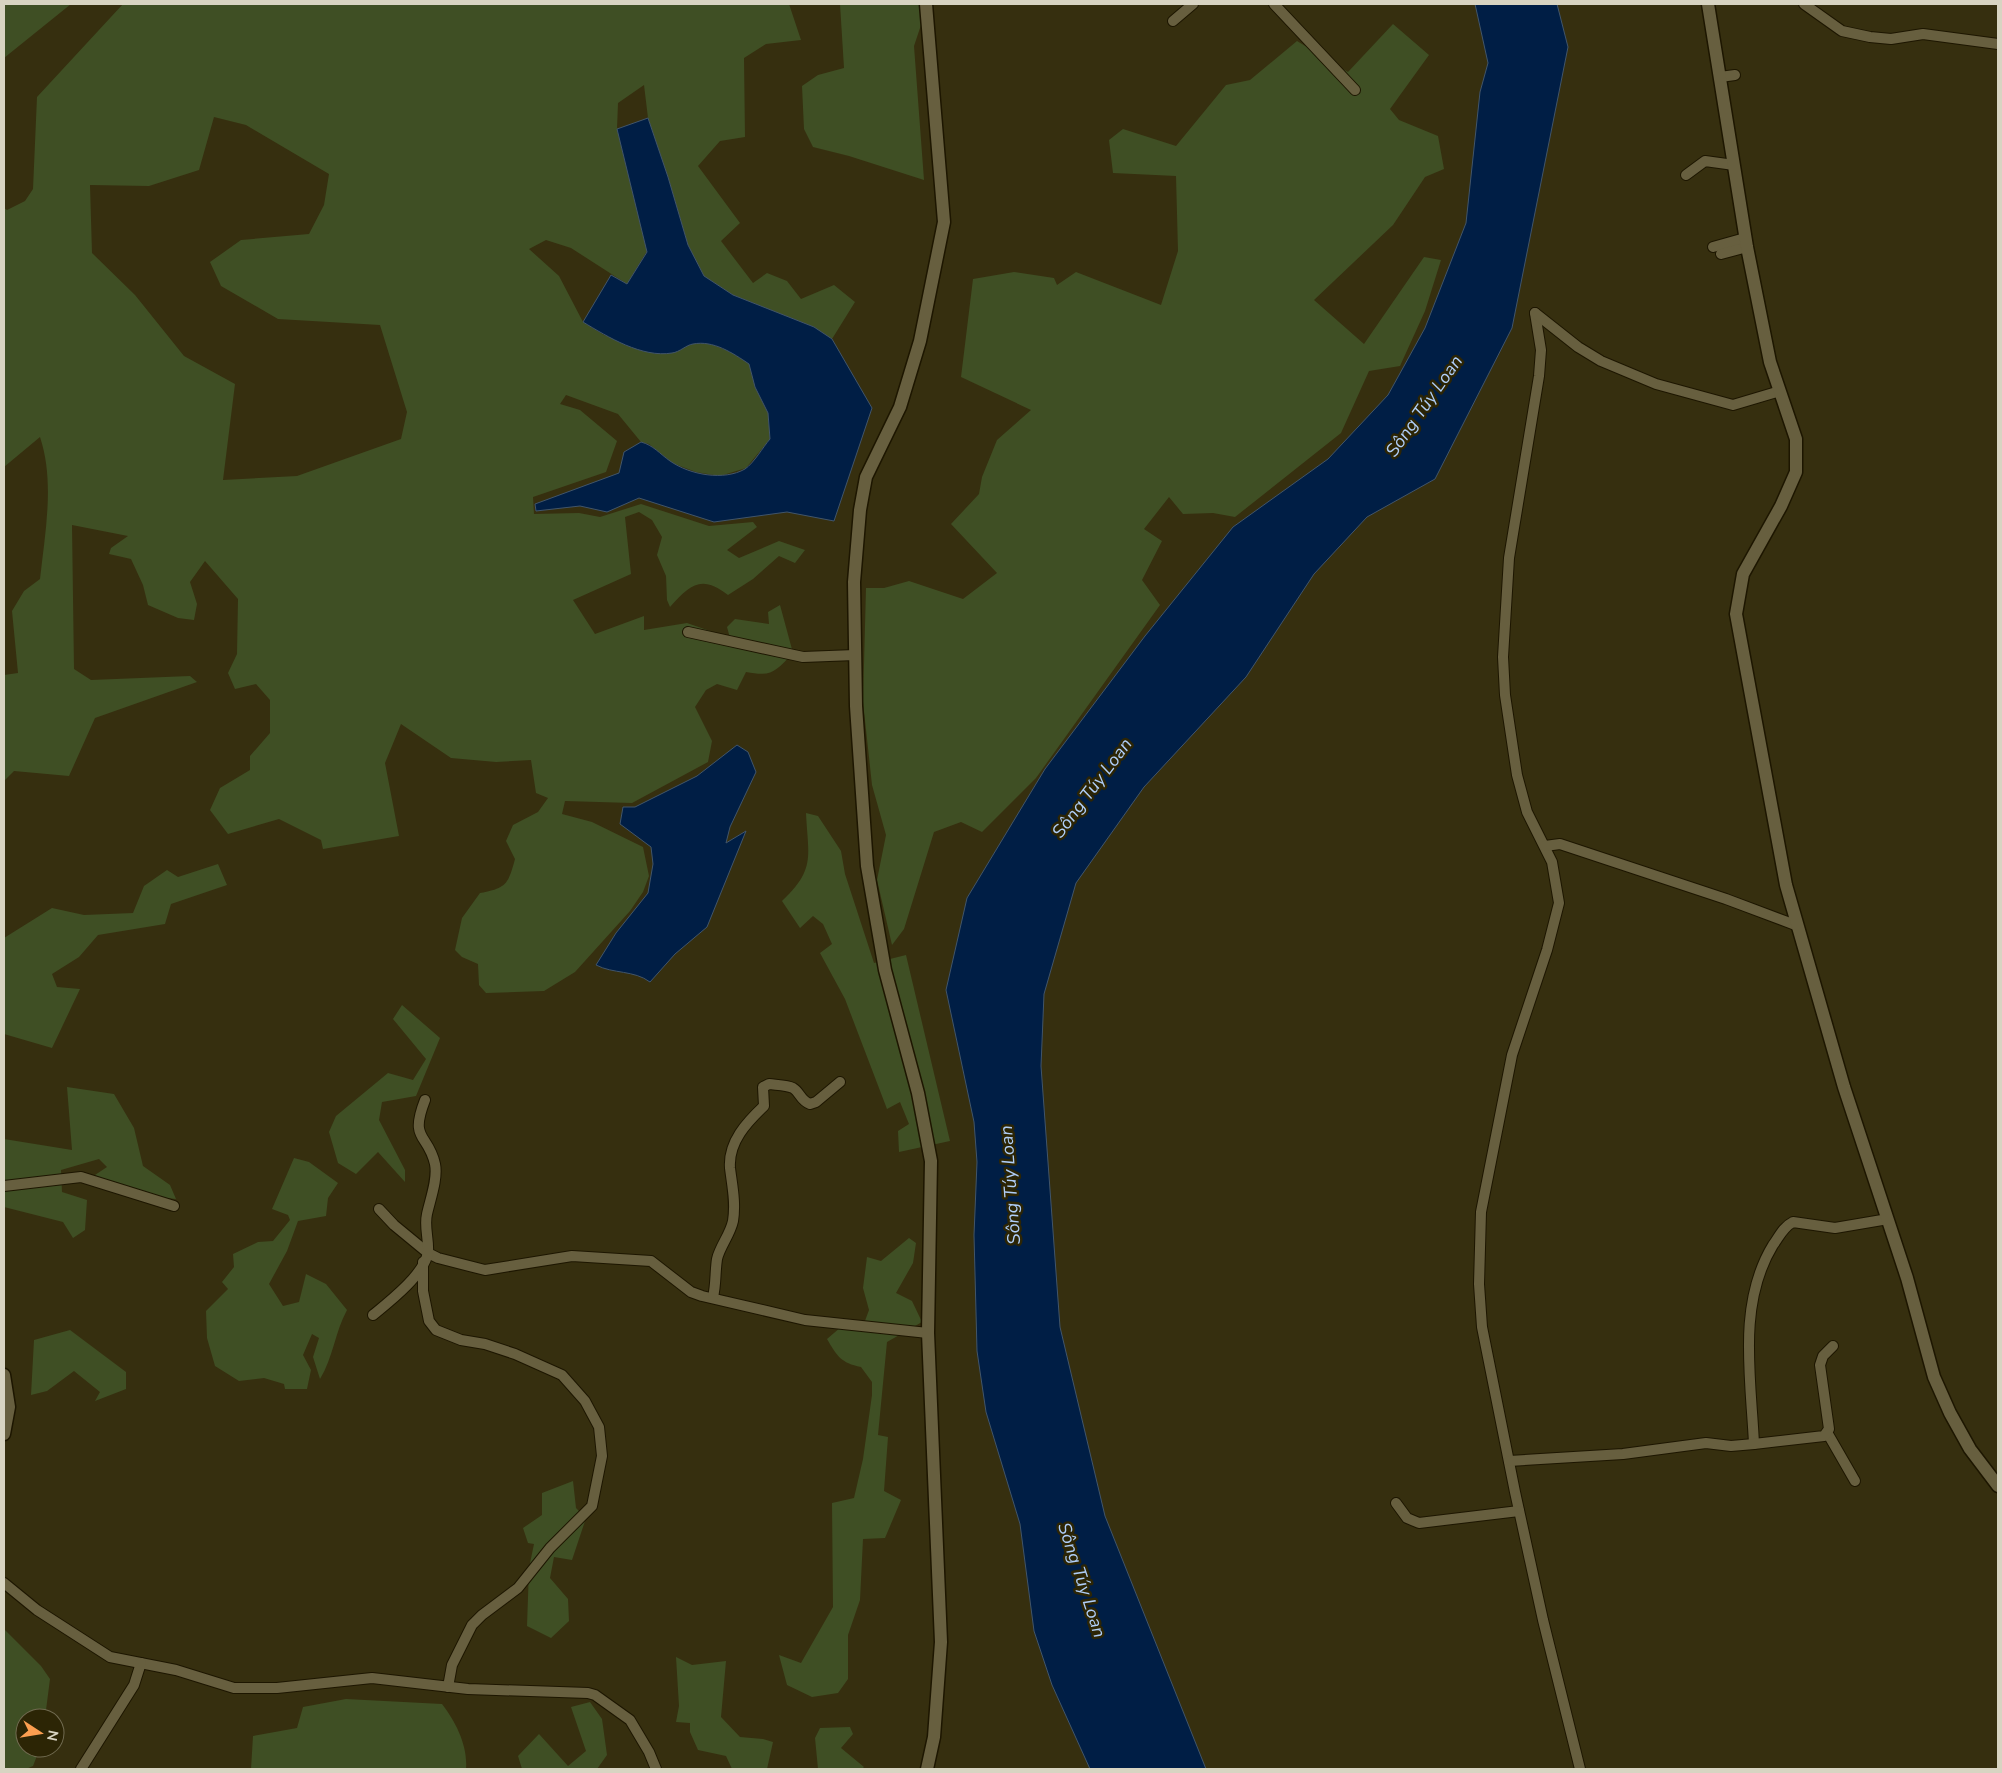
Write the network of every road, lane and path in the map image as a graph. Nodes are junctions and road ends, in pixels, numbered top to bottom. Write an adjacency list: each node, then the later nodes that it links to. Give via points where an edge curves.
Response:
1 (926, 4): 8 (street)
2 (933, 4): 8 (street)
3 (1193, 4): 7 (street)
4 (1274, 4): 12 (street)
5 (1708, 4): 11 (street)
6 (1804, 4): 9 (street, via 1842,30 1870,37 1891,39 1923,34)
7 (1173, 21)
8 (929, 22): 20 (street, via 944,222 920,341 900,408 866,477 854,582)
9 (1998, 44)
10 (1735, 75): 11 (street)
11 (1720, 77): 13 (street)
12 (1356, 90)
13 (1734, 164): 14 (street, via 1705,161); 15 (street)
14 (1686, 175)
15 (1746, 243): 16 (street); 17 (street); 18 (street, via 1770,362)
16 (1713, 247)
17 (1722, 254)
18 (1780, 391): 21 (street, via 1733,405 1656,384 1601,361 1536,313 1541,350 1540,376 1509,558 1503,656 1505,696 1517,775 1527,812); 22 (street, via 1796,439 1796,472 1743,574 1736,614 1784,876)
19 (688, 632): 20 (street, via 803,657)
20 (855, 655): 32 (street, via 860,795 867,866 885,970 930,1145)
21 (1545, 846): 22 (street, via 1560,844); 38 (street, via 1552,862 1559,903 1512,1055 1481,1212 1479,1284 1482,1327)
22 (1798, 926): 28 (street, via 1844,1087)
23 (840, 1082): 30 (street, via 810,1104 791,1087 769,1084 763,1087 764,1106 742,1129 732,1150 734,1219 718,1258)
24 (424, 1100): 29 (street, via 418,1130 435,1165 426,1221)
25 (4, 1186): 26 (street, via 81,1178)
26 (174, 1206)
27 (379, 1209): 29 (street)
28 (1888, 1219): 37 (street, via 1835,1228 1793,1222 1784,1228 1755,1285 1749,1331); 40 (street, via 1934,1377 1970,1449)
29 (426, 1258): 30 (street, via 485,1270 572,1256 651,1262 691,1292); 31 (street, via 418,1272 393,1299); 45 (street, via 423,1292 429,1321 436,1330 515,1354 562,1375 585,1402 599,1427 602,1456 592,1506 550,1548 518,1588 472,1625 452,1665)
30 (713, 1297): 32 (street, via 805,1320)
31 (373, 1315)
32 (928, 1333): 48 (street, via 941,1642 934,1737)
33 (1833, 1346): 36 (street, via 1823,1356 1820,1365)
34 (4, 1375): 35 (street, via 9,1407)
35 (4, 1434)
36 (1828, 1434): 37 (street); 39 (street)
37 (1754, 1444): 38 (street, via 1706,1443 1623,1454)
38 (1509, 1461): 42 (street)
39 (1856, 1481)
40 (1998, 1486)
41 (1396, 1503): 42 (street, via 1407,1518 1419,1523)
42 (1519, 1511): 49 (street)
43 (4, 1583): 44 (street, via 37,1610 99,1651)
44 (141, 1663): 45 (street, via 242,1690 372,1678); 46 (street, via 134,1685)
45 (448, 1688): 47 (street, via 595,1695 630,1720 650,1752)
46 (81, 1769)
47 (656, 1769)
48 (927, 1769)
49 (1580, 1769)

